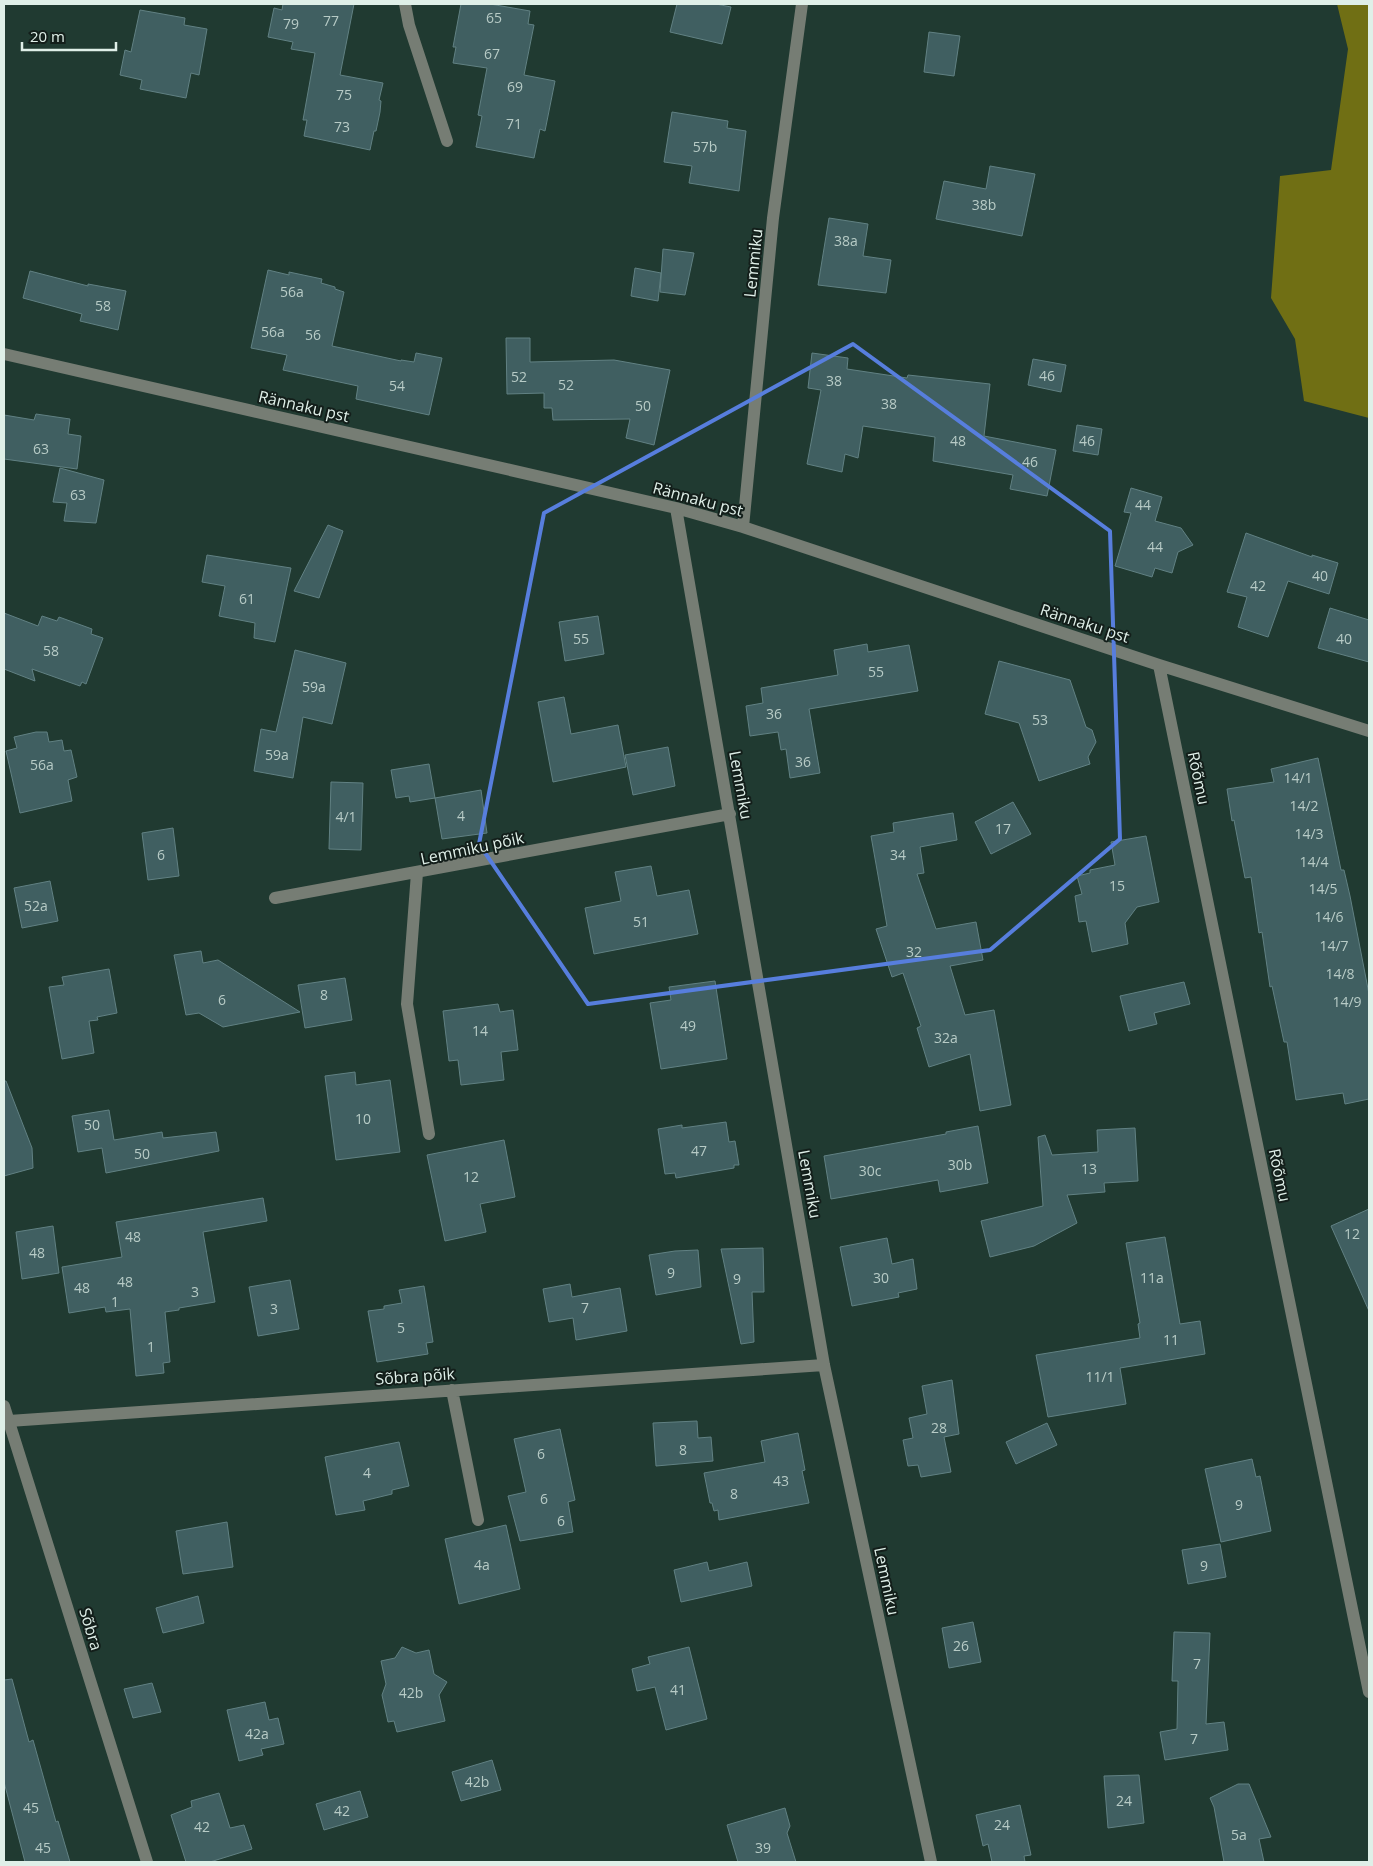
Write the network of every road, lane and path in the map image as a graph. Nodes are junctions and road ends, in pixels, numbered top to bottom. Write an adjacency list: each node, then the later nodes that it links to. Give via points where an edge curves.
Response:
1 (405, 4): 3 (street)
2 (802, 4): 6 (street, Lemmiku, via 773,218)
3 (447, 141)
4 (4, 354): 5 (street, Rännaku pst)
5 (676, 508): 6 (street, Rännaku pst); 9 (street, Lemmiku)
6 (743, 527): 7 (street, Rännaku pst)
7 (1159, 665): 8 (street, Rännaku pst); 18 (street, Rõõmu)
8 (1369, 731)
9 (730, 814): 10 (street, Lemmiku põik); 13 (street, Lemmiku)
10 (417, 873): 11 (street); 12 (street, Lemmiku põik, via 408,1004)
11 (275, 898)
12 (429, 1134)
13 (824, 1364): 14 (street, Sõbra põik); 20 (street, Lemmiku)
14 (452, 1390): 16 (street, Sõbra põik); 17 (street)
15 (4, 1406): 16 (street, Sõbra)
16 (8, 1421): 19 (street, Sõbra)
17 (478, 1520)
18 (1369, 1692)
19 (147, 1862)
20 (931, 1862)

